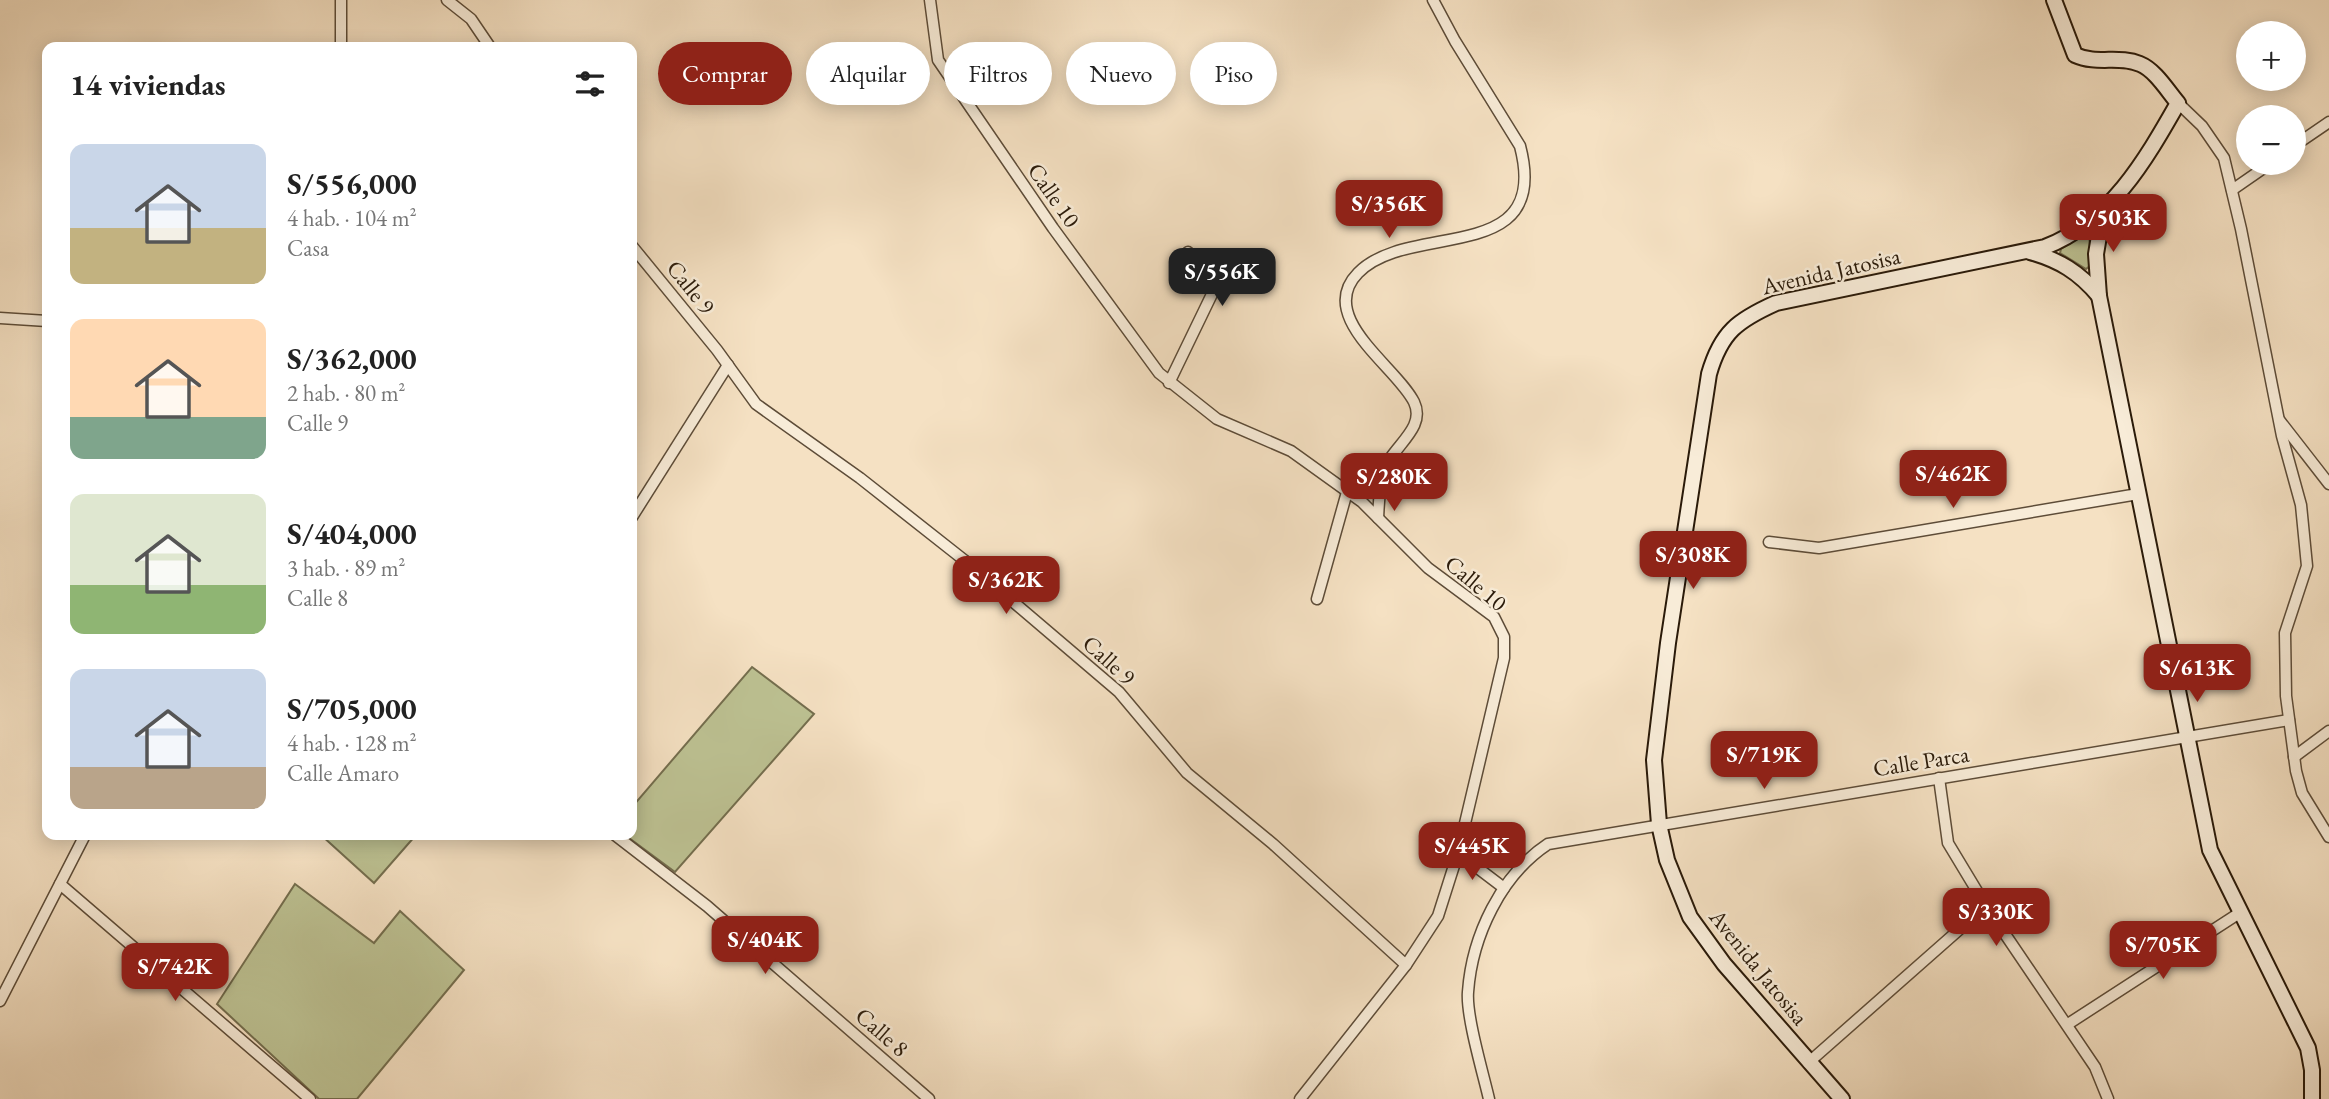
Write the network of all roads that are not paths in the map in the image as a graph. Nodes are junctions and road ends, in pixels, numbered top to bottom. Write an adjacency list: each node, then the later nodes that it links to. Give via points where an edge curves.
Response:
1 (341, 0): 6 (street)
2 (447, 0): 7 (street, via 471,19)
3 (930, 0): 21 (street, Calle 10, via 938,60 1053,228)
4 (1433, 0): 27 (street, via 1520,146 1525,188 1503,222 1479,233 1371,262 1351,284 1348,312 1358,337 1405,387 1417,410 1413,430 1384,470)
5 (2054, 0): 8 (street, via 2075,55 2142,64)
6 (341, 42)
7 (487, 42)
8 (2178, 103): 12 (street, via 2219,148); 13 (street, Avenida Jatosisa, via 2150,151)
9 (2329, 122): 10 (street)
10 (2306, 138)
11 (2254, 175): 12 (street)
12 (2232, 190): 22 (street)
13 (2103, 212): 16 (street, Avenida Jatosisa, via 2076,233); 17 (street, Avenida Jatosisa, via 2095,254)
14 (637, 252): 20 (street, Calle 9)
15 (1188, 252): 21 (street, via 1212,277 1213,292)
16 (2028, 252): 17 (street, Avenida Jatosisa, via 2068,266); 35 (street, Avenida Jatosisa, via 1776,303 1731,329 1709,374 1668,643 1654,761)
17 (2099, 296): 25 (street, Avenida Jatosisa)
18 (0, 318): 19 (street)
19 (42, 321)
20 (728, 365): 26 (street); 44 (street, Calle 9, via 767,413 860,478 1119,691 1187,773)
21 (1168, 383): 24 (street, Calle 10, via 1217,419 1291,452)
22 (2280, 421): 23 (street); 30 (street, via 2301,505 2306,566 2285,634)
23 (2329, 484)
24 (1347, 492): 27 (street, Calle 10); 29 (street)
25 (2138, 494): 28 (street, via 1819,548); 32 (street, Avenida Jatosisa)
26 (637, 509)
27 (1378, 518): 39 (street, Calle 10, via 1428,568 1494,617 1504,637 1504,658)
28 (1769, 542)
29 (1317, 599)
30 (2289, 720): 32 (street, Calle Parca); 33 (street)
31 (2329, 731): 33 (street)
32 (2186, 736): 34 (street, Calle Parca); 43 (street, Avenida Jatosisa, via 2210,850)
33 (2294, 757): 36 (street, via 2302,793)
34 (1939, 778): 35 (street, Calle Parca); 42 (street, via 1948,843)
35 (1659, 824): 41 (street, Calle Parca, via 1548,844 1529,857); 47 (street, Avenida Jatosisa, via 1667,860 1690,917)
36 (2329, 837)
37 (82, 840): 40 (street)
38 (621, 840): 49 (street, Calle 8, via 707,906)
39 (1458, 853): 41 (street); 44 (street, Calle 10, via 1438,916)
40 (60, 884): 45 (street); 48 (street)
41 (1504, 888): 51 (street, Calle Parca, via 1478,940 1468,994)
42 (1986, 906): 46 (street); 47 (street)
43 (2241, 912): 46 (street); 54 (street, Avenida Jatosisa, via 2308,1048)
44 (1406, 965): 50 (street, Calle 10)
45 (0, 1002)
46 (2068, 1024): 53 (street, via 2095,1066)
47 (1808, 1063): 52 (street, Avenida Jatosisa)
48 (310, 1099)
49 (929, 1099)
50 (1300, 1099)
51 (1489, 1099)
52 (1842, 1099)
53 (2108, 1099)
54 (2312, 1099)

